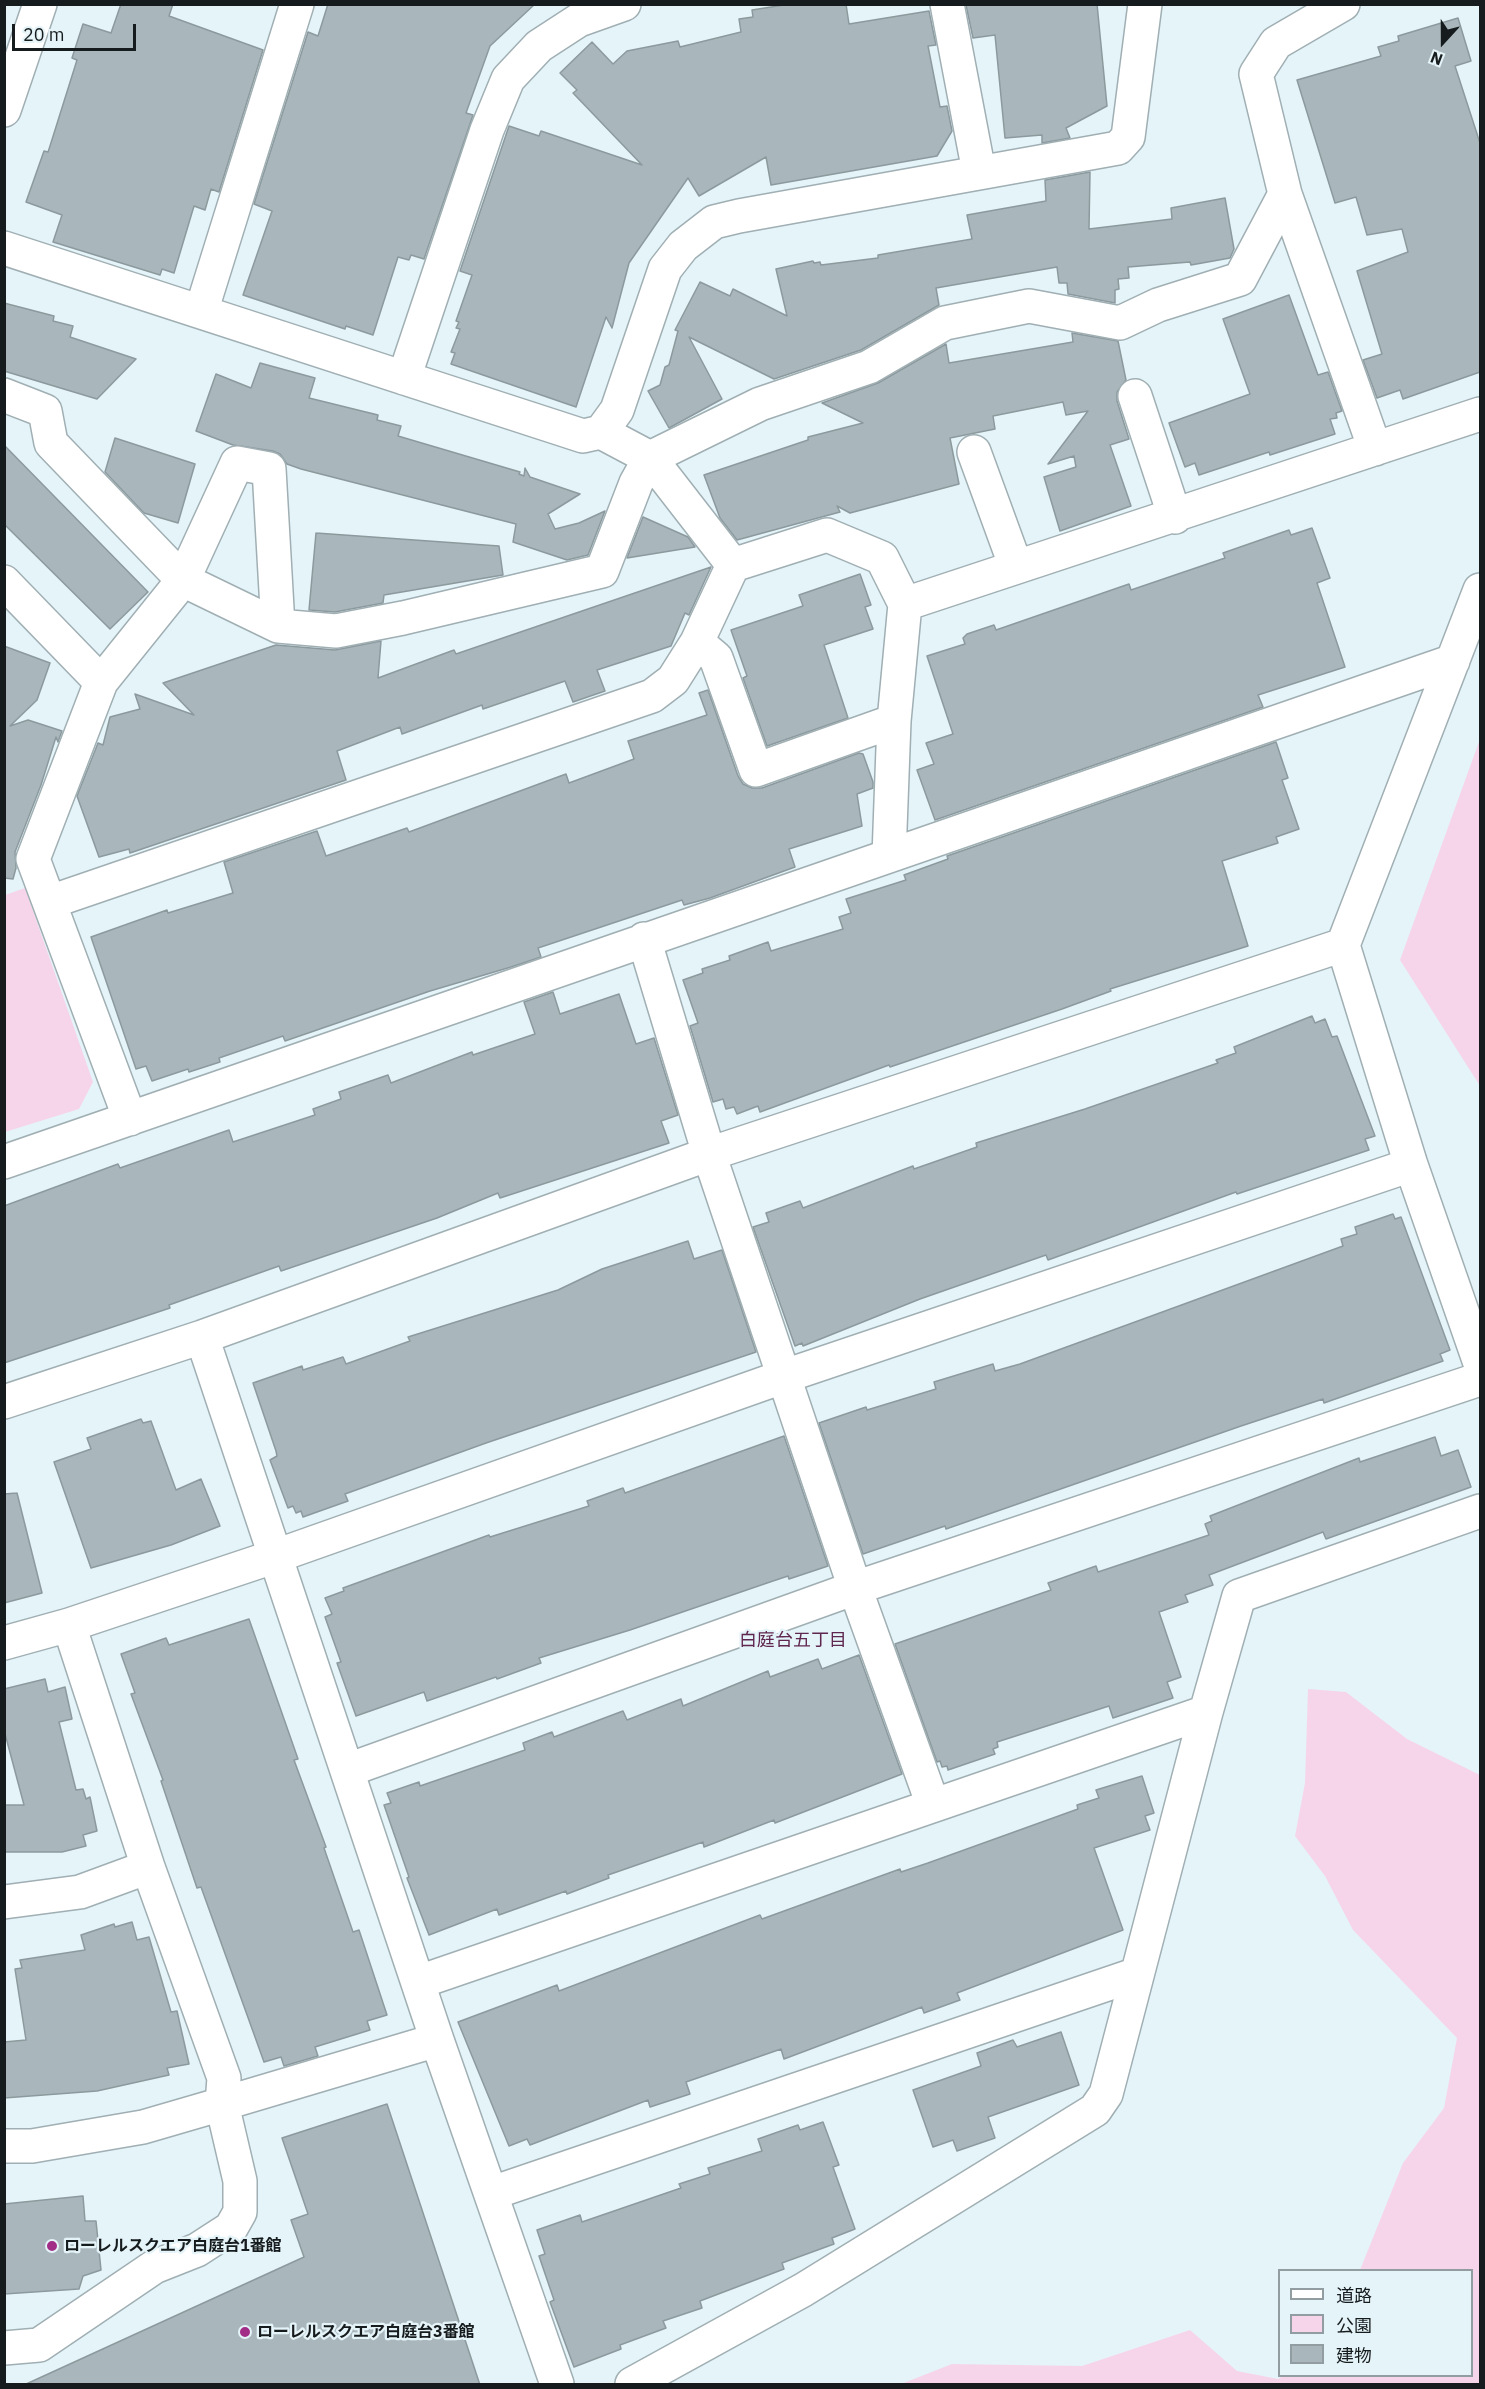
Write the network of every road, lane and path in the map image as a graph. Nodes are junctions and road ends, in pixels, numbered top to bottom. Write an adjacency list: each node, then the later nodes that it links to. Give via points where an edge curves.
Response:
1 (39, 4): 7 (street)
2 (297, 4): 11 (street)
3 (624, 4): 12 (street, via 579,20 539,46 508,79 487,130)
4 (947, 4): 8 (street)
5 (1145, 4): 8 (street, via 1128,137 1118,148)
6 (1343, 4): 9 (street, via 1276,43 1256,74)
7 (4, 111)
8 (979, 172): 16 (street, via 714,222 683,246 665,269 617,410)
9 (1285, 194): 17 (street); 19 (street, via 1240,279 1158,305 1120,323 1029,306 945,323 869,367 760,404)
10 (4, 248): 11 (street)
11 (201, 312): 12 (street)
12 (404, 378): 16 (street, via 583,435)
13 (4, 396): 23 (street, via 45,411 51,443)
14 (1135, 396): 20 (street)
15 (1480, 414): 17 (street)
16 (601, 432): 19 (street)
17 (1375, 449): 20 (street)
18 (974, 452): 22 (street)
19 (650, 458): 21 (street); 27 (street, via 636,483 602,572 336,631)
20 (1175, 517): 22 (street)
21 (733, 565): 26 (street, via 826,535 882,558); 28 (street)
22 (1016, 567): 26 (street)
23 (183, 580): 27 (street); 27 (street, via 237,463 269,469); 30 (street)
24 (4, 582): 30 (street)
25 (1480, 590): 29 (street)
26 (905, 604): 31 (street)
27 (278, 626)
28 (697, 642): 31 (street, via 716,658 756,770); 33 (street, via 673,680 652,696)
29 (1453, 661): 32 (street); 35 (street)
30 (101, 682): 33 (street, via 33,859)
31 (894, 721): 32 (street)
32 (890, 856): 34 (street)
33 (50, 902): 36 (street)
34 (645, 939): 36 (street); 37 (street)
35 (1343, 945): 37 (street); 39 (street)
36 (130, 1119): 38 (street)
37 (709, 1155): 40 (street); 42 (street)
38 (4, 1161)
39 (1411, 1165): 41 (street); 42 (street)
40 (202, 1337): 44 (street); 46 (street)
41 (1480, 1363)
42 (785, 1376): 46 (street); 47 (street)
43 (1480, 1379): 47 (street)
44 (4, 1402)
45 (1480, 1511): 50 (street, via 1239,1596)
46 (276, 1556): 48 (street); 51 (street)
47 (855, 1588): 51 (street); 52 (street)
48 (69, 1625): 49 (street); 53 (street)
49 (4, 1643)
50 (1206, 1712): 52 (street); 55 (street)
51 (348, 1770): 56 (street)
52 (933, 1806): 56 (street)
53 (148, 1867): 54 (street, via 80,1892); 58 (street, via 224,2078)
54 (4, 1902)
55 (1137, 1974): 60 (street); 63 (street, via 1106,2094 1095,2110 803,2290)
56 (419, 1982): 57 (street)
57 (437, 2040): 58 (street); 60 (street)
58 (222, 2104): 59 (street, via 143,2127 32,2146); 61 (street, via 240,2181 240,2212 231,2228 197,2250 154,2267 39,2344)
59 (4, 2146)
60 (492, 2193): 62 (street)
61 (4, 2348)
62 (557, 2385)
63 (632, 2385)

